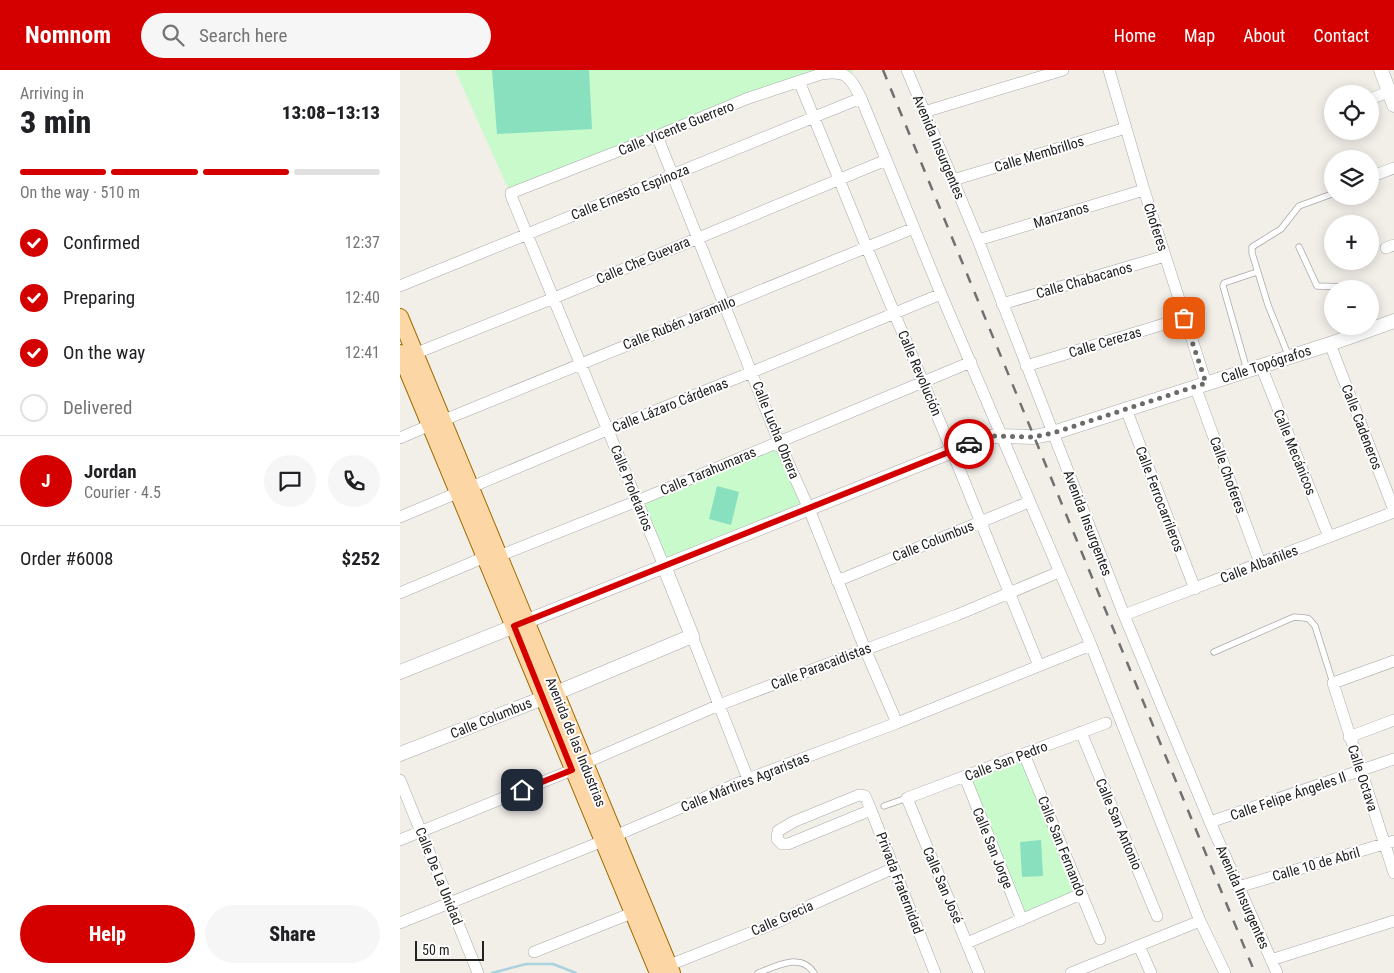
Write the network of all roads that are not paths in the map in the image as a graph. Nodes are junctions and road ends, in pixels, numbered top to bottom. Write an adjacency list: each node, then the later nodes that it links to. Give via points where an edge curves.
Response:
1 (907, 70): 10 (street, Avenida Insurgentes)
2 (1063, 70): 10 (street)
3 (1109, 70): 12 (street, Choferes)
4 (1381, 70): 7 (street)
5 (851, 75): 6 (street, Calle Vicente Guerrero, via 830,72); 8 (street)
6 (799, 81): 11 (street, Calle Revolución); 13 (street, Calle Vicente Guerrero)
7 (1392, 96): 9 (street)
8 (861, 98): 11 (street, Calle Ernesto Espinoza); 14 (street)
9 (1379, 98)
10 (924, 112): 19 (street, Avenida Insurgentes)
11 (814, 117): 16 (street, Calle Ernesto Espinoza); 18 (street, Calle Revolución)
12 (1126, 128): 19 (street, Calle Membrillos); 20 (street, Choferes)
13 (657, 136): 16 (street, Calle Lucha Obrera); 22 (street, Calle Vicente Guerrero, via 513,192)
14 (886, 160): 18 (street, Calle Che Guevara); 23 (street)
15 (1394, 168): 17 (street)
16 (672, 174): 24 (street, Calle Ernesto Espinoza); 25 (street, Calle Lucha Obrera)
17 (1379, 174)
18 (839, 180): 25 (street, Calle Che Guevara); 28 (street, Calle Revolución)
19 (953, 180): 26 (street, Avenida Insurgentes)
20 (1144, 190): 26 (street, Manzanos); 29 (street, Choferes)
21 (1324, 197): 30 (lane, via 1299,206 1281,229 1254,244 1252,253)
22 (512, 198): 24 (street, Calle Proletarios)
23 (914, 228): 28 (street, Calle Rubén Jaramillo); 33 (street)
24 (527, 234): 31 (street, Calle Ernesto Espinoza); 34 (street, Calle Proletarios)
25 (697, 238): 34 (street, Calle Che Guevara); 35 (street, Calle Lucha Obrera)
26 (978, 240): 36 (street, Avenida Insurgentes)
27 (1299, 247): 32 (lane, via 1317,286)
28 (867, 248): 35 (street, Calle Rubén Jaramillo); 37 (street, Calle Revolución)
29 (1165, 256): 36 (street, Calle Chabacanos); 39 (street, Choferes)
30 (1257, 272): 45 (lane); 50 (lane, via 1223,286)
31 (400, 286)
32 (1324, 286)
33 (941, 294): 37 (street, Calle Lázaro Cárdenas); 46 (street)
34 (554, 298): 44 (street, Calle Che Guevara); 47 (street, Calle Proletarios)
35 (724, 304): 47 (street, Calle Rubén Jaramillo); 51 (street, Calle Lucha Obrera)
36 (1002, 304): 48 (street, Avenida Insurgentes)
37 (894, 312): 51 (street, Calle Lázaro Cárdenas); 52 (street, Calle Revolución)
38 (400, 317): 44 (main road, Avenida de las Industrias)
39 (1184, 318): 48 (street, Calle Cerezas); 53 (street, Choferes)
40 (1394, 321): 41 (street, Calle Topógrafos)
41 (1379, 325)
42 (1352, 335): 43 (street, Calle Topógrafos)
43 (1330, 344): 45 (street, Calle Topógrafos); 66 (street, Calle Cadeneros)
44 (404, 356): 55 (main road, Avenida de las Industrias)
45 (1289, 357): 49 (street, Calle Topógrafos)
46 (971, 362): 52 (street, Calle Tarahumaras); 58 (street)
47 (581, 364): 55 (street, Calle Rubén Jaramillo); 56 (street, Calle Proletarios)
48 (1026, 366): 57 (street, Avenida Insurgentes)
49 (1261, 366): 50 (street, Calle Topógrafos); 69 (street, Calle Mecánicos)
50 (1247, 370): 53 (street, Calle Topógrafos)
51 (752, 372): 56 (street, Calle Lázaro Cárdenas); 60 (street, Calle Lucha Obrera)
52 (924, 382): 60 (street, Calle Tarahumaras); 61 (street, Calle Revolución)
53 (1201, 385): 54 (street, Calle Topógrafos); 71 (street, Calle Choferes)
54 (1126, 409): 57 (street, Calle Topógrafos); 75 (street, Calle Ferrocarrileros)
55 (437, 423): 59 (street, Calle Rubén Jaramillo); 62 (main road, Avenida de las Industrias)
56 (608, 430): 62 (street, Calle Lázaro Cárdenas); 63 (street, Calle Proletarios)
57 (1053, 433): 58 (street, Calle Topógrafos, via 1034,437); 78 (street, Avenida Insurgentes)
58 (1003, 436): 61 (street, Calle Topógrafos, via 985,438); 64 (street)
59 (400, 438)
60 (779, 442): 63 (street, Calle Tarahumaras); 65 (street, Calle Lucha Obrera)
61 (952, 451): 65 (street, Calle Topógrafos); 68 (street, Calle Revolución)
62 (465, 490): 67 (street, Calle Lázaro Cárdenas); 70 (main road, Avenida de las Industrias)
63 (637, 501): 70 (street, Calle Tarahumaras); 72 (street, Calle Proletarios)
64 (1029, 502): 68 (street, Calle Columbus); 73 (street)
65 (809, 509): 72 (street, Calle Topógrafos); 74 (street, Calle Lucha Obrera)
66 (1394, 511): 69 (street, Calle Albañiles)
67 (400, 517)
68 (981, 522): 74 (street, Calle Columbus); 77 (street, Calle Revolución)
69 (1329, 537): 71 (street, Calle Albañiles)
70 (492, 557): 76 (street, Calle Tarahumaras); 79 (main road, Avenida de las Industrias)
71 (1260, 563): 75 (street, Calle Albañiles)
72 (664, 566): 79 (street, Calle Topógrafos); 80 (street, Calle Proletarios)
73 (1059, 572): 77 (street, Calle Paracaidistas); 81 (street)
74 (837, 581): 82 (street, Calle Lucha Obrera)
75 (1195, 589): 78 (street, Calle Albañiles)
76 (400, 593)
77 (1009, 593): 82 (street, Calle Paracaidistas); 85 (street, Calle Revolución)
78 (1124, 615): 106 (street, Avenida Insurgentes)
79 (520, 623): 86 (street, Calle Topógrafos); 88 (main road, Avenida de las Industrias)
80 (692, 636): 88 (street, Calle Columbus); 89 (street, Calle Proletarios)
81 (1090, 645): 85 (street, Calle Mártires Agraristas); 119 (street)
82 (864, 649): 89 (street, Calle Paracaidistas); 91 (street, Calle Lucha Obrera)
83 (1214, 652): 87 (lane, via 1299,616 1309,619 1315,626)
84 (1394, 660): 87 (street)
85 (1039, 666): 91 (street, Calle Mártires Agraristas)
86 (400, 672)
87 (1333, 683): 94 (street, Calle Octava)
88 (550, 695): 95 (street, Calle Columbus); 98 (main road, Avenida de las Industrias)
89 (719, 705): 98 (street, Calle Paracaidistas); 101 (street, Calle Proletarios)
90 (1394, 720): 94 (street)
91 (897, 723): 101 (street, Calle Mártires Agraristas)
92 (1106, 723): 93 (street, Calle San Pedro)
93 (1081, 732): 96 (street, Calle San Pedro); 117 (street, Calle San Antonio)
94 (1349, 737): 99 (street, Calle Octava)
95 (400, 754)
96 (1024, 754): 100 (street, Calle San Pedro); 114 (street, Calle San Fernando)
97 (1394, 759): 99 (street, Calle Felipe Ángeles Il)
98 (579, 766): 107 (street, Calle Paracaidistas); 108 (main road, Avenida de las Industrias)
99 (1360, 771): 106 (street, Calle Felipe Ángeles Il); 110 (street, Calle Octava)
100 (965, 777): 103 (street, Calle San Pedro); 118 (street, Calle San Jorge)
101 (748, 779): 108 (street, Calle Mártires Agraristas)
102 (400, 780): 107 (street, Calle De La Unidad)
103 (906, 798): 104 (lane); 123 (street, Calle San José)
104 (884, 806)
105 (871, 810): 105 (street, Privada Fraternidad, via 862,795 794,822 778,831 777,839 788,844); 111 (street, Privada Fraternidad)
106 (1210, 822): 113 (street, Avenida Insurgentes)
107 (421, 832): 109 (street, Calle Paracaidistas); 115 (street, Calle De La Unidad)
108 (609, 839): 115 (street, Calle Mártires Agraristas); 116 (main road, Avenida de las Industrias); 127 (main road, Avenida de las Industrias)
109 (400, 840)
110 (1389, 842): 112 (street, Calle Octava); 113 (street, Calle 10 de Abril)
111 (894, 868): 127 (street, Calle Grecia); 132 (street, Privada Fraternidad)
112 (1394, 873)
113 (1238, 887): 126 (street, Avenida Insurgentes)
114 (1081, 894): 118 (street); 122 (street, Calle San Fernando)
115 (451, 904): 121 (street, Calle Mártires Agraristas); 128 (street, Calle De La Unidad)
116 (632, 913): 125 (street); 127 (main road, Avenida de las Industrias)
117 (1157, 916)
118 (1022, 920): 123 (street)
119 (1200, 921): 124 (street); 135 (street)
120 (1394, 921): 126 (street)
121 (400, 923)
122 (1100, 939)
123 (968, 943): 133 (street, Calle San José)
124 (1139, 946): 129 (street); 134 (street)
125 (534, 952)
126 (1271, 960): 136 (street, Avenida Insurgentes)
127 (664, 970)
128 (477, 972)
129 (1075, 972)
130 (758, 973): 131 (lane, via 797,961 808,965)
131 (814, 973)
132 (935, 973)
133 (979, 973)
134 (1151, 973)
135 (1225, 973)
136 (1276, 973)

